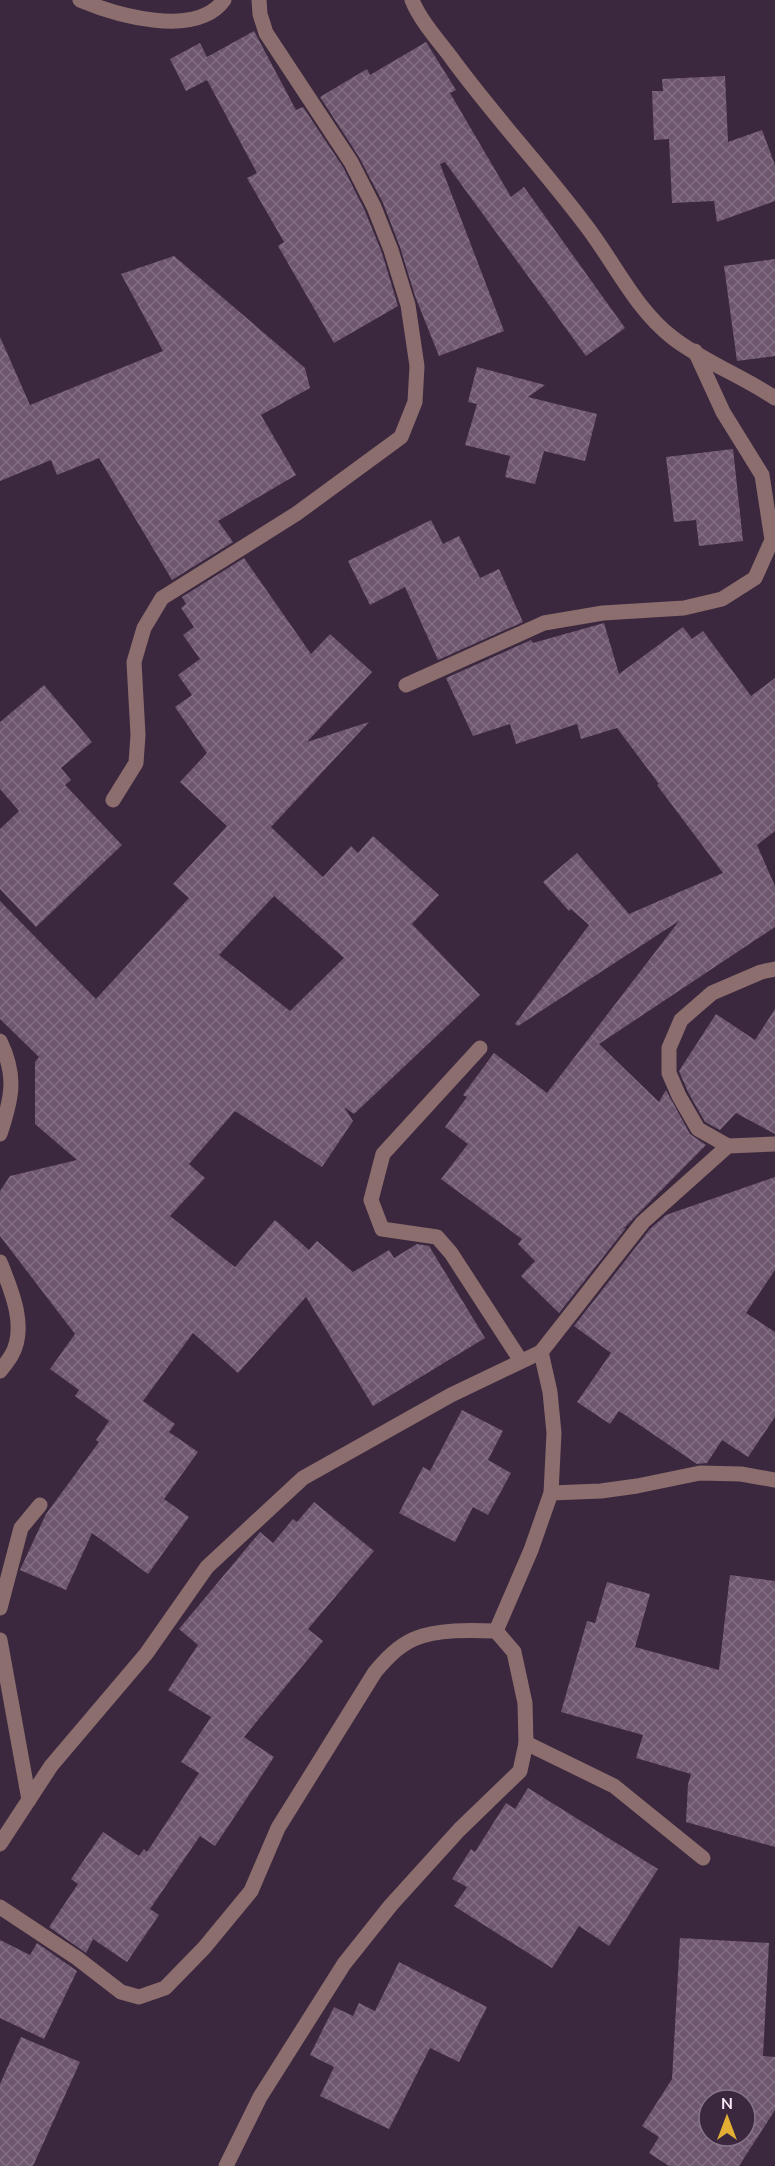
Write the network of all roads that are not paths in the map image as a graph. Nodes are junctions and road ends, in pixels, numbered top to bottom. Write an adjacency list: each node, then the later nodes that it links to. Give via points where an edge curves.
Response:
1 (80, 0): 2 (street, via 138,18 179,21 201,18)
2 (224, 0)
3 (259, 0): 8 (street, via 266,33 351,162 391,250 408,305 417,366 415,402 401,437 296,514 162,598 144,628 134,662 138,735 135,763)
4 (412, 0): 5 (street, via 482,99 596,237 629,290 673,337)
5 (695, 351): 6 (street); 7 (street, via 723,412 762,475 772,540 755,578 722,599 684,608 603,613 544,623)
6 (775, 398)
7 (406, 685)
8 (113, 800)
9 (775, 969): 14 (street, via 712,993 681,1020 669,1048 669,1073 698,1128)
10 (0, 1041): 12 (street, via 9,1060 12,1086)
11 (480, 1048): 17 (street, via 383,1154 371,1200 382,1229 437,1237 451,1252)
12 (0, 1134)
13 (775, 1144): 14 (street)
14 (728, 1146): 16 (street, via 643,1222)
15 (0, 1262): 18 (street, via 12,1290 19,1324 13,1355)
16 (541, 1352): 17 (street); 20 (street, via 554,1433)
17 (521, 1361): 26 (street, via 451,1395 303,1478 207,1567 146,1654 51,1766)
18 (0, 1371)
19 (775, 1480): 20 (street, via 700,1473 601,1491)
20 (551, 1493): 23 (street)
21 (40, 1505): 22 (street, via 21,1528)
22 (0, 1608)
23 (496, 1631): 25 (street, via 514,1653 525,1703); 29 (street, via 459,1629 425,1636 391,1653 375,1672 278,1828 251,1891 165,1988 139,1997 121,1992)
24 (0, 1640): 26 (street)
25 (526, 1743): 28 (street, via 614,1786); 30 (street, via 520,1771 391,1905 344,1964 260,2097)
26 (29, 1800): 27 (street)
27 (0, 1844)
28 (703, 1858)
29 (0, 1907)
30 (226, 2166)

